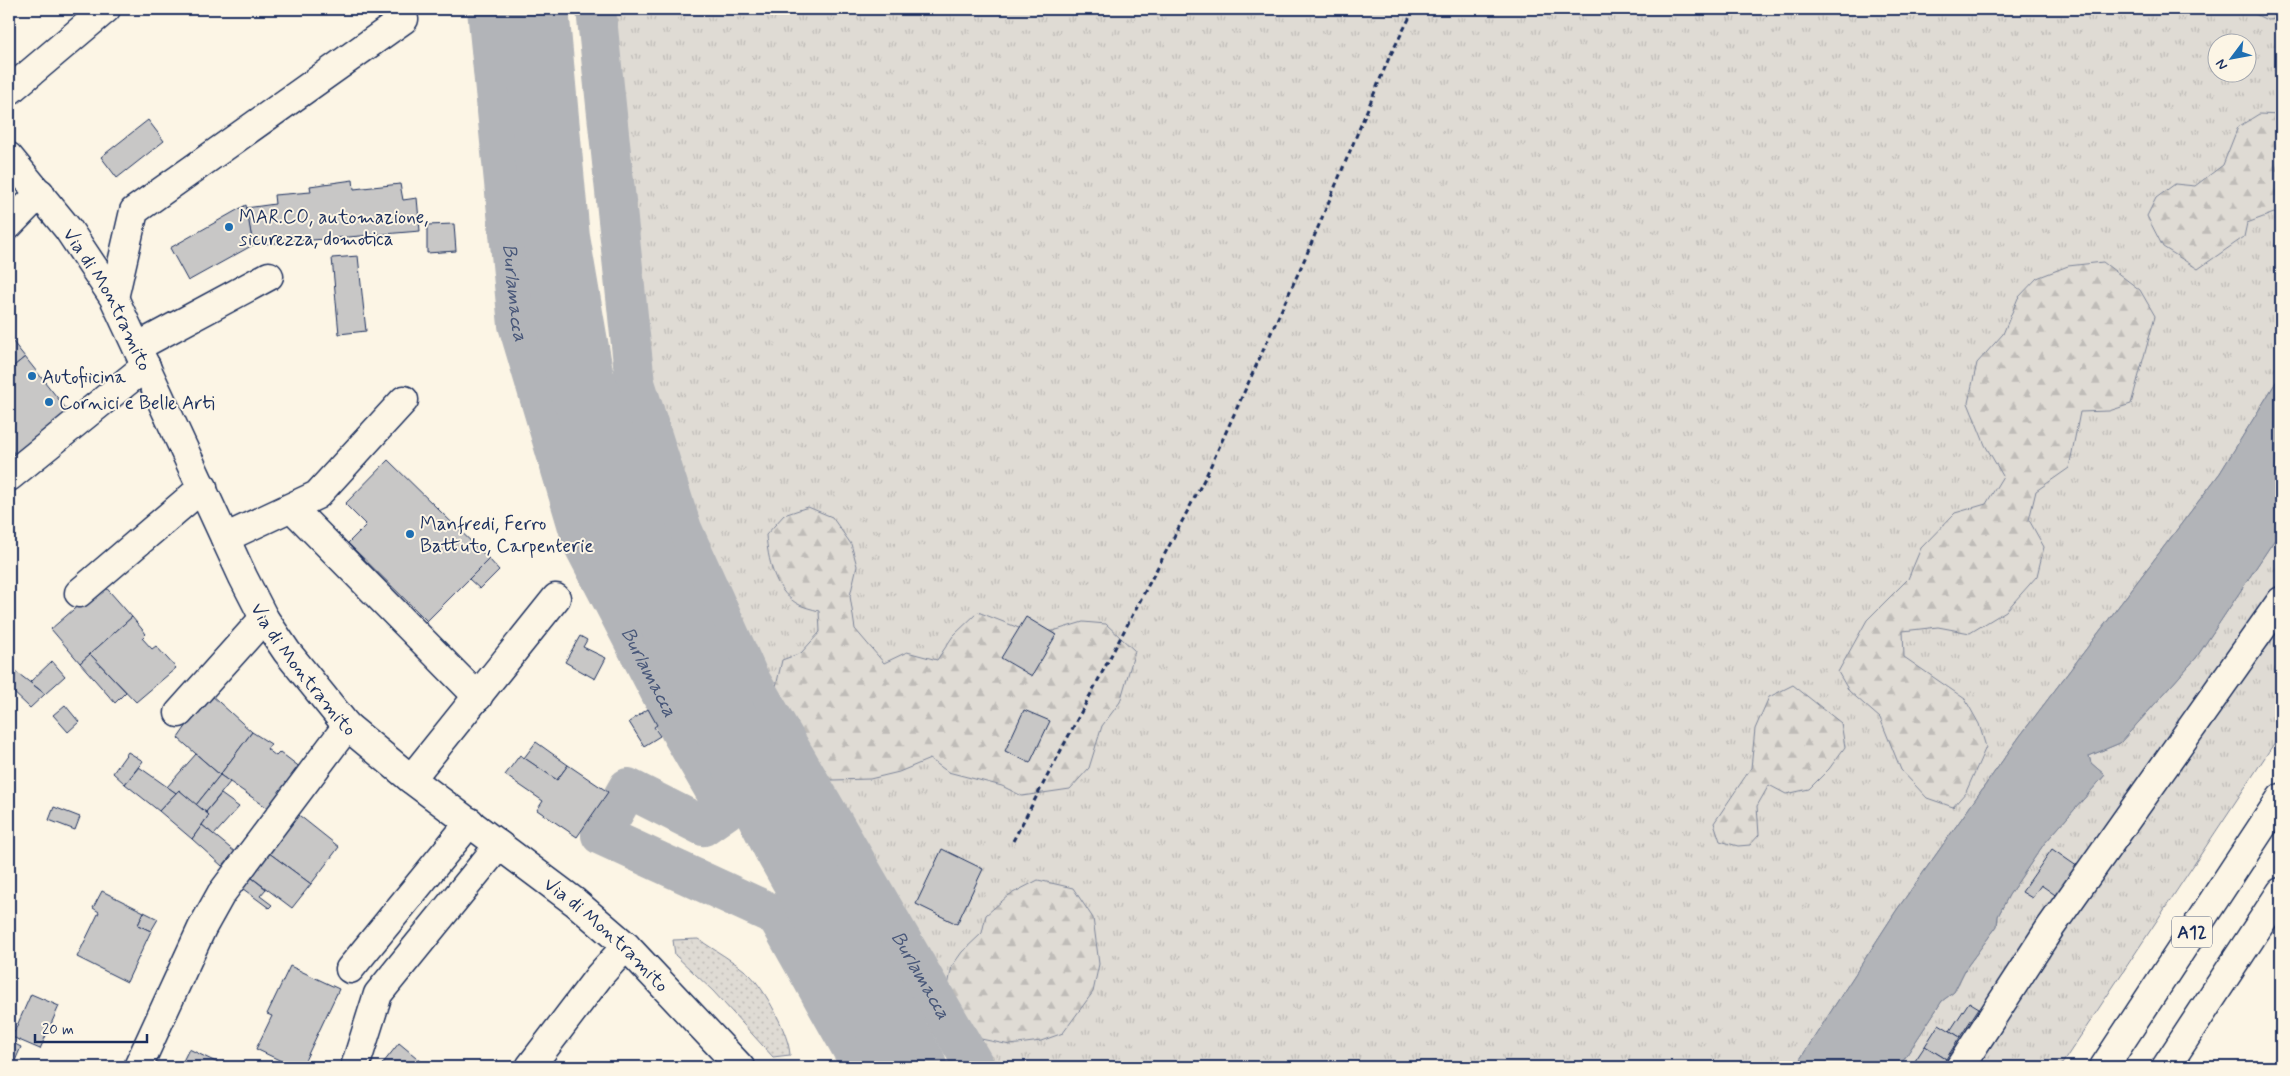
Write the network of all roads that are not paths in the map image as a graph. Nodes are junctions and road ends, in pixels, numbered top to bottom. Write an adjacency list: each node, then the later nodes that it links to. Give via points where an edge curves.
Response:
1 (106, 9): 3 (main road)
2 (404, 19): 8 (main road, via 134,211)
3 (9, 91)
4 (9, 157): 5 (main road, Via di Montramito)
5 (40, 193): 6 (main road); 8 (main road, Via di Montramito, via 91,261)
6 (9, 224)
7 (269, 276): 9 (main road)
8 (114, 298): 9 (main road, Via di Montramito)
9 (142, 356): 11 (main road); 12 (main road, Via di Montramito)
10 (404, 400): 13 (main road, via 317,495)
11 (9, 477)
12 (203, 487): 14 (main road, Via di Montramito); 15 (main road)
13 (292, 508): 14 (main road); 19 (main road)
14 (224, 538): 18 (main road, Via di Montramito)
15 (78, 593)
16 (556, 598): 19 (main road)
17 (2281, 601): 33 (main road, via 2050,928)
18 (264, 618): 20 (main road); 21 (main road, Via di Montramito)
19 (478, 697): 22 (main road)
20 (179, 713)
21 (347, 726): 22 (main road, Via di Montramito); 29 (main road, via 221,894)
22 (411, 779): 24 (main road, Via di Montramito)
23 (2281, 798): 34 (main road, A12)
24 (470, 822): 25 (main road, Via di Montramito); 28 (main road)
25 (500, 845): 27 (main road, Via di Montramito); 30 (main road, via 378,994)
26 (2281, 892): 35 (main road, A12)
27 (626, 946): 31 (main road); 32 (main road, Via di Montramito)
28 (350, 969)
29 (138, 1067)
30 (355, 1067)
31 (530, 1067)
32 (740, 1067)
33 (1960, 1067)
34 (2104, 1067)
35 (2166, 1067)

